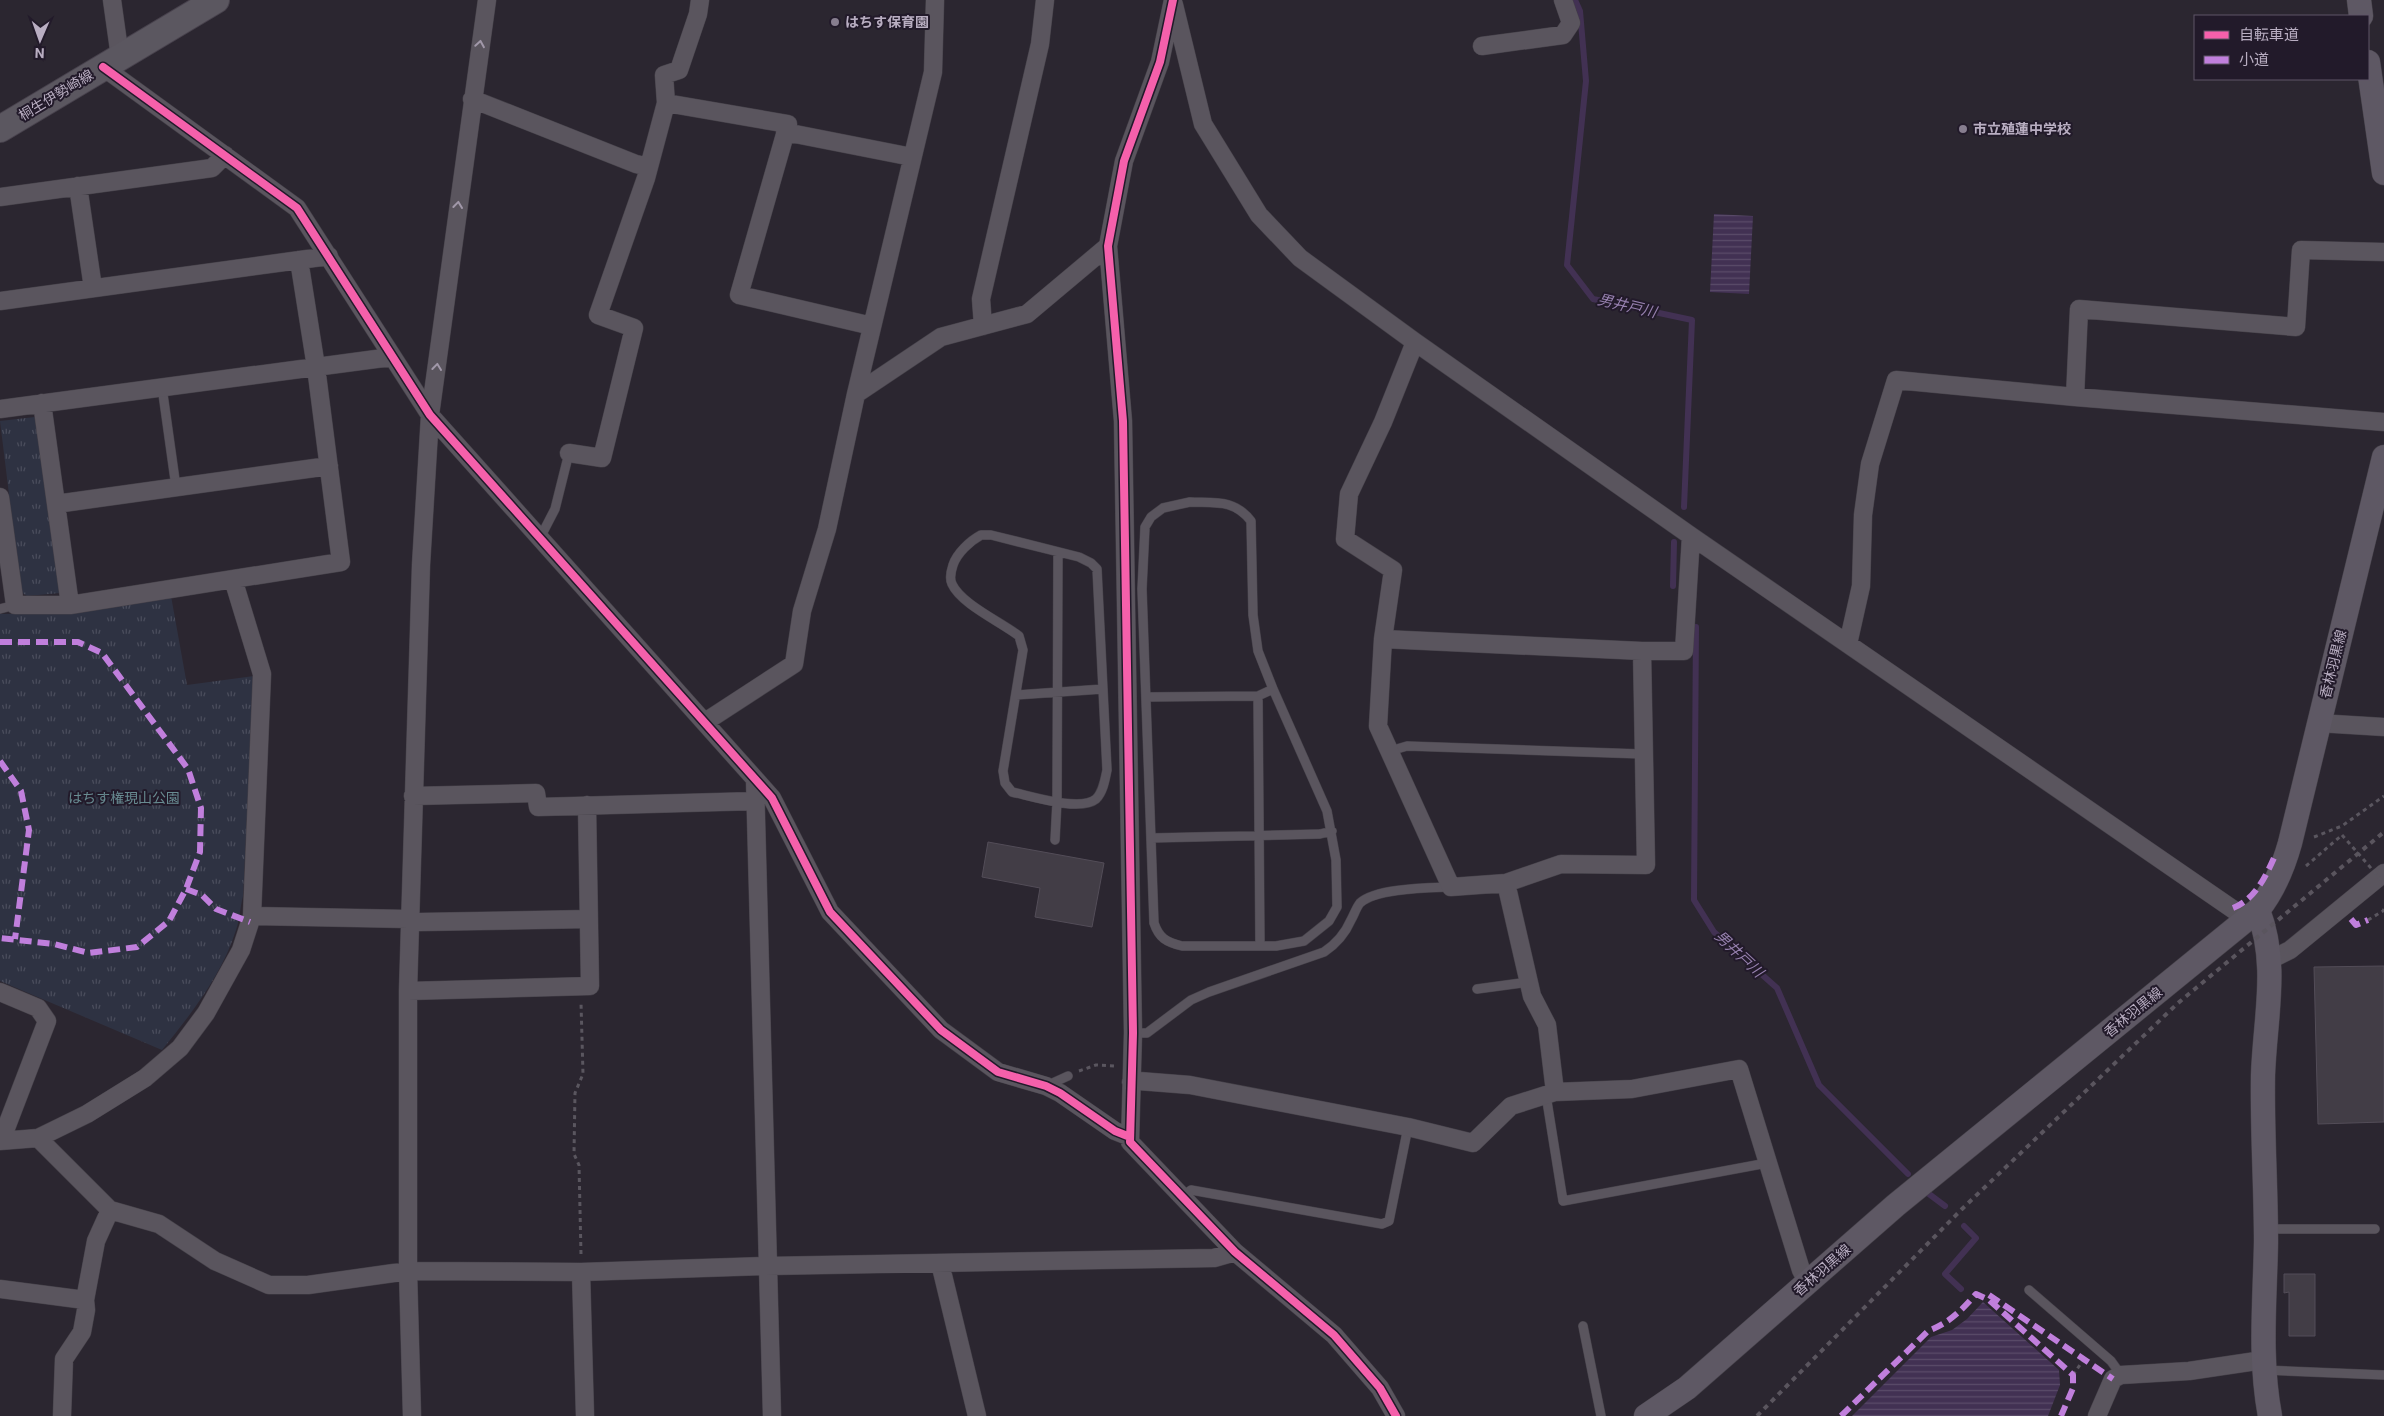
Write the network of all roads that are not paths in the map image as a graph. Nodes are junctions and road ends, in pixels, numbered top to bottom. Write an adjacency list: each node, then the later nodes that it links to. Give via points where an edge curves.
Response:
1 (112, 0): 11 (street)
2 (216, 0): 11 (main road, 桐生伊勢崎線)
3 (487, 0): 13 (street, one-way to 3)
4 (700, 0): 14 (street, via 679,70 664,75)
5 (935, 0): 18 (street, via 932,72)
6 (1045, 0): 30 (street, via 1040,44 981,299)
7 (1563, 0): 10 (street, via 1571,23 1563,35)
8 (2359, 0): 9 (main road)
9 (2361, 15)
10 (1482, 46)
11 (112, 62): 15 (main road, 桐生伊勢崎線); 17 (street)
12 (2369, 69): 20 (main road)
13 (472, 99): 19 (street); 39 (street, one-way to 13)
14 (666, 103): 16 (street, via 788,124); 19 (street)
15 (0, 129)
16 (785, 132): 18 (street); 29 (street, via 739,295)
17 (225, 155): 21 (street, via 212,168); 25 (street, via 297,208)
18 (912, 157): 29 (street)
19 (649, 167): 41 (street, via 598,316 634,328 602,458)
20 (2384, 173)
21 (78, 186): 22 (street); 27 (street)
22 (0, 197)
23 (1108, 246): 30 (street, via 1027,314); 31 (street, via 1124,161 1160,62 1173,0 1203,124 1259,214 1300,258); 89 (street, via 1123,421)
24 (2384, 252): 36 (street, via 2301,250 2296,327 2079,310)
25 (329, 256): 26 (street); 32 (street)
26 (299, 260): 27 (street); 33 (street)
27 (93, 288): 28 (street)
28 (0, 301)
29 (872, 326): 35 (street)
30 (983, 326): 35 (street, via 941,337)
31 (1414, 342): 47 (street); 53 (street, via 1383,422 1349,494 1345,538 1393,570)
32 (391, 356): 33 (street); 39 (street)
33 (316, 367): 34 (street); 43 (street)
34 (162, 388): 37 (street); 44 (lane)
35 (856, 394): 62 (street, via 827,529 802,611 794,664)
36 (2075, 396): 40 (street); 54 (street, via 1896,380 1870,464 1862,515 1861,586)
37 (42, 403): 38 (street); 46 (street)
38 (0, 409)
39 (430, 415): 48 (street); 68 (street, via 420,565)
40 (2384, 422)
41 (569, 453): 48 (lane, via 556,508)
42 (2384, 457): 63 (main road, 香林羽黒線)
43 (329, 466): 44 (street); 50 (street, via 341,562)
44 (176, 487): 46 (street)
45 (0, 497): 52 (street)
46 (56, 504): 51 (street)
47 (1691, 536): 54 (street); 55 (street, via 1684,651)
48 (540, 538): 62 (street)
49 (1058, 552): 56 (lane, via 1091,563 1097,569); 58 (lane); 59 (lane, via 981,534 955,558 950,573 950,582 956,592 1019,636 1023,650)
50 (233, 579): 51 (street); 80 (street, via 262,674)
51 (70, 605): 52 (street)
52 (8, 607)
53 (1383, 638): 55 (street); 65 (street, via 1378,726)
54 (1848, 644): 79 (street)
55 (1642, 651): 66 (street)
56 (1103, 689): 58 (lane); 70 (lane, via 1107,770 1102,791 1095,800 1086,804)
57 (1273, 689): 60 (lane); 61 (lane, via 1255,636 1251,521 1236,506 1190,502 1163,508 1151,517 1145,527 1142,589); 72 (lane, via 1327,811)
58 (1057, 692): 59 (lane); 70 (lane)
59 (1016, 695): 70 (lane, via 1005,783 1012,792)
60 (1258, 696): 61 (lane); 73 (lane)
61 (1146, 697): 74 (lane)
62 (705, 722): 67 (street)
63 (2318, 723): 64 (street); 79 (main road, 香林羽黒線, via 2285,862 2272,890)
64 (2384, 727)
65 (1390, 751): 66 (lane, via 1407,746); 78 (street)
66 (1642, 754): 77 (street, via 1646,865 1561,864)
67 (755, 780): 69 (street); 92 (street, via 772,798 830,912 941,1030 998,1072)
68 (413, 796): 71 (street, via 536,793 538,807); 81 (street)
69 (756, 801): 71 (street); 105 (street)
70 (1058, 801): 75 (lane)
71 (587, 805): 82 (street)
72 (1332, 831): 73 (lane); 83 (lane, via 1337,907 1328,921 1304,940)
73 (1260, 834): 74 (lane); 83 (lane)
74 (1151, 838): 83 (lane, via 1154,923 1158,936 1182,946)
75 (1055, 840)
76 (2384, 873): 84 (street, via 2290,950)
77 (1506, 883): 78 (street); 85 (street)
78 (1451, 887): 89 (lane, via 1385,893 1370,898 1361,903 1346,930 1324,952 1208,992 1190,1000 1147,1033)
79 (2252, 914): 84 (main road, via 2266,932); 108 (main road, 香林羽黒線, via 1904,1199)
80 (252, 916): 81 (street); 96 (street, via 241,950 206,1013 180,1048 144,1078 86,1114)
81 (408, 919): 82 (street, via 420,922); 87 (street)
82 (589, 919): 87 (street, via 590,986)
83 (1260, 946)
84 (2270, 960): 101 (main road, via 2263,1076)
85 (1528, 982): 86 (lane); 93 (street, via 1547,1025)
86 (1477, 989)
87 (408, 990): 106 (street)
88 (0, 992): 97 (street, via 38,1008 47,1021)
89 (1133, 1032): 90 (street)
90 (1128, 1075): 94 (street, via 1139,1081 1190,1085); 95 (street)
91 (1068, 1076): 92 (lane)
92 (1046, 1086): 95 (street, via 1114,1131)
93 (1550, 1093): 94 (street, via 1511,1106 1474,1143); 98 (street, via 1632,1089 1739,1069); 98 (lane, via 1563,1202)
94 (1408, 1127): 99 (lane, via 1389,1221 1382,1224 1191,1190)
95 (1130, 1137): 99 (street, via 1136,1150)
96 (38, 1138): 97 (street); 100 (street)
97 (1, 1141)
98 (1767, 1163): 108 (street)
99 (1181, 1197): 103 (street)
100 (110, 1210): 106 (street, via 159,1224 215,1261 269,1285 308,1285); 111 (street, via 96,1241)
101 (2266, 1229): 102 (lane); 113 (main road)
102 (2375, 1230)
103 (1235, 1252): 104 (street, via 1214,1258); 121 (street, via 1334,1335 1380,1388)
104 (940, 1264): 105 (street); 120 (street)
105 (767, 1266): 107 (street); 119 (street)
106 (408, 1271): 107 (street); 117 (street)
107 (581, 1272): 118 (street)
108 (1808, 1283): 123 (main road, 香林羽黒線, via 1687,1388)
109 (0, 1289): 111 (street)
110 (2029, 1290): 115 (lane, via 2111,1361)
111 (85, 1300): 116 (street, via 82,1332 64,1359)
112 (1583, 1326): 122 (lane)
113 (2263, 1365): 114 (lane); 115 (street); 125 (main road)
114 (2384, 1374)
115 (2121, 1375): 124 (street, via 2113,1379)
116 (62, 1416)
117 (412, 1416)
118 (585, 1416)
119 (772, 1416)
120 (977, 1416)
121 (1396, 1416)
122 (1601, 1416)
123 (1646, 1416)
124 (2097, 1416)
125 (2270, 1416)

